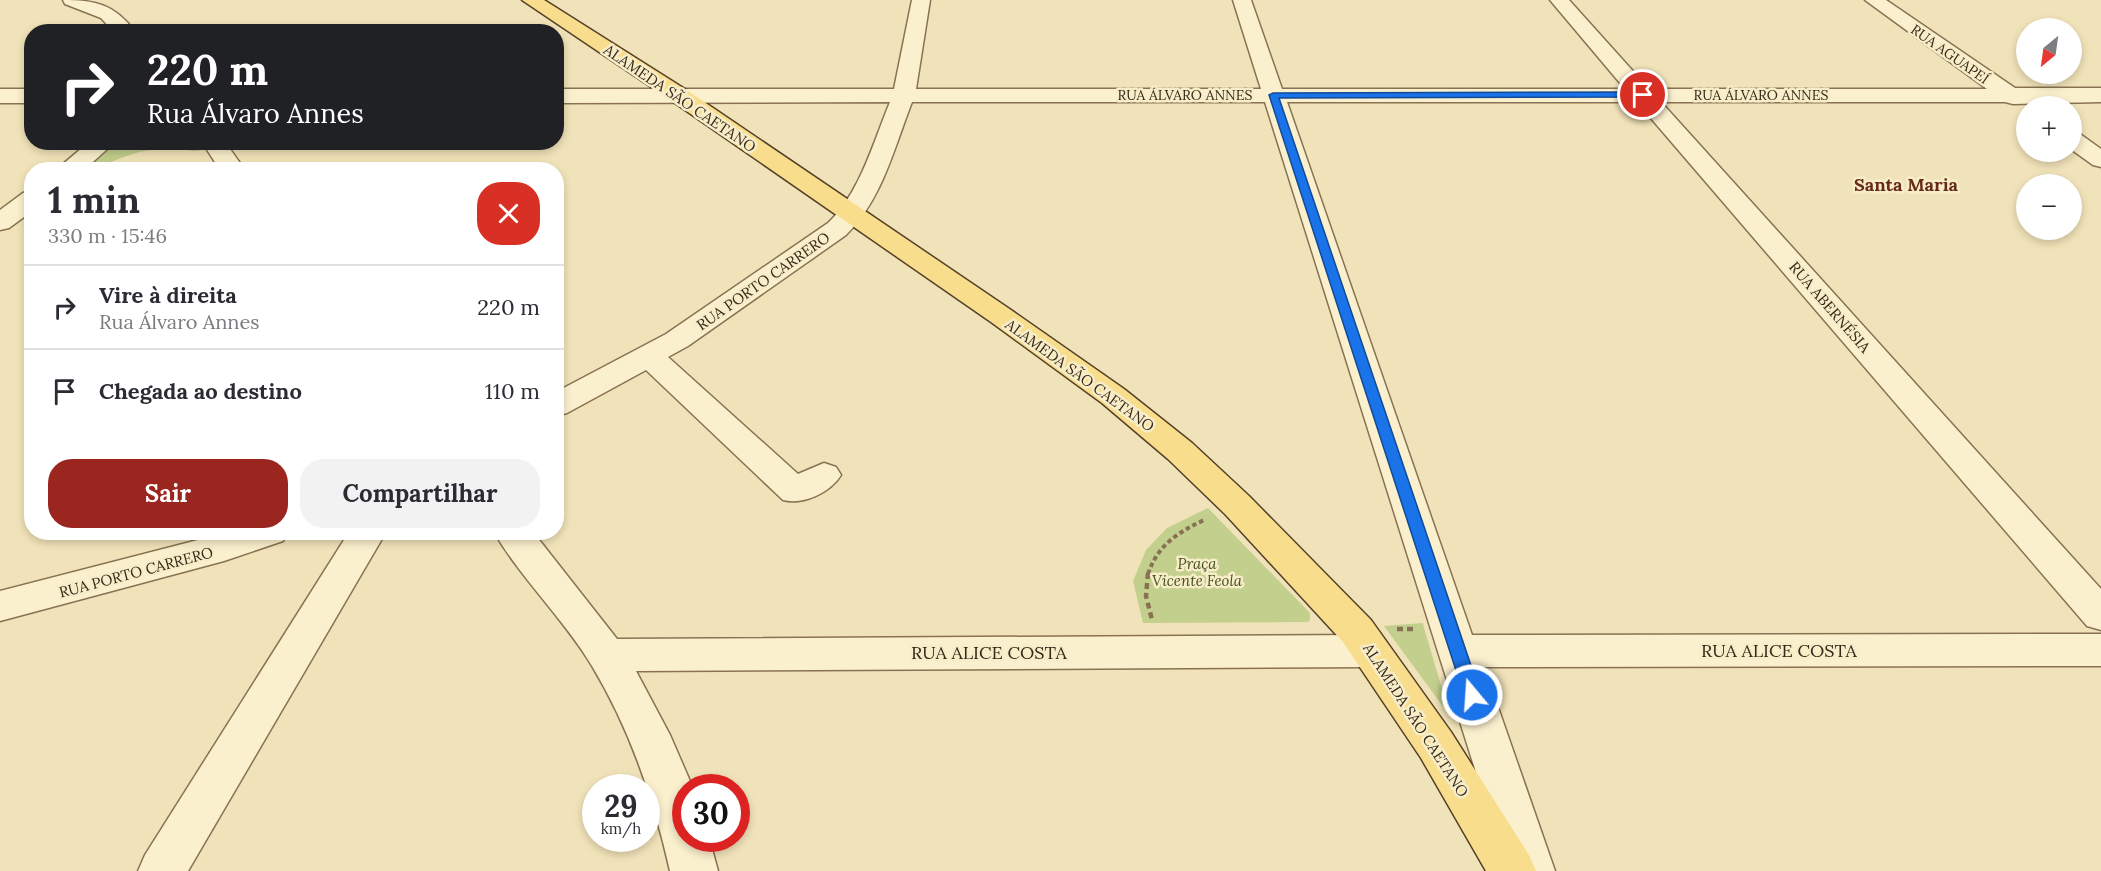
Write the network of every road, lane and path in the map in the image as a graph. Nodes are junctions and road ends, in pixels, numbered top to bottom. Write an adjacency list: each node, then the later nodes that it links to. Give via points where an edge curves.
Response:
1 (72, 0): 7 (street, via 108,14)
2 (531, 0): 15 (main road, ALAMEDA SÃO CAETANO)
3 (921, 0): 8 (street, RUA PORTO CARRERO)
4 (1242, 0): 9 (street)
5 (1559, 0): 10 (street, RUA ABERNÉSIA)
6 (1874, 0): 17 (street, RUA AGUAPEÍ)
7 (117, 24)
8 (904, 95): 9 (street, RUA ÁLVARO ANNES); 15 (street, RUA ÁLVARO ANNES); 24 (street, RUA PORTO CARRERO)
9 (1273, 95): 10 (street, RUA ÁLVARO ANNES); 39 (street)
10 (1643, 95): 18 (street, RUA ÁLVARO ANNES); 34 (street, RUA ABERNÉSIA)
11 (2101, 95): 16 (street, RUA ÁLVARO ANNES)
12 (0, 96): 13 (street)
13 (24, 96)
14 (564, 96): 15 (street, RUA ÁLVARO ANNES)
15 (680, 96): 24 (main road, ALAMEDA SÃO CAETANO)
16 (2082, 96)
17 (2016, 100)
18 (2016, 101)
19 (2082, 146): 21 (street)
20 (94, 150): 22 (street)
21 (2101, 160)
22 (78, 162)
23 (24, 204): 25 (street)
24 (853, 214): 26 (street, RUA PORTO CARRERO, via 837,229); 29 (main road, ALAMEDA SÃO CAETANO, via 1113,396)
25 (0, 222)
26 (650, 357): 27 (street, RUA PORTO CARRERO); 28 (street, via 795,491)
27 (564, 402)
28 (824, 475)
29 (1237, 505): 36 (main road, ALAMEDA SÃO CAETANO, via 1357,631); 38 (path, via 1177,533 1153,560 1144,593 1150,616)
30 (247, 540): 33 (street, RUA PORTO CARRERO)
31 (364, 540): 43 (street)
32 (518, 540): 40 (street)
33 (0, 606)
34 (2101, 615)
35 (1415, 629): 36 (path)
36 (1379, 640): 38 (street, RUA ALICE COSTA); 45 (main road, ALAMEDA SÃO CAETANO, via 1436,746)
37 (2101, 650): 39 (street, RUA ALICE COSTA)
38 (1168, 651): 40 (street, RUA ALICE COSTA)
39 (1458, 651): 46 (street)
40 (607, 655): 41 (street, via 655,748)
41 (672, 792)
42 (689, 852): 44 (street)
43 (162, 871)
44 (694, 871)
45 (1512, 871)
46 (1531, 871)

